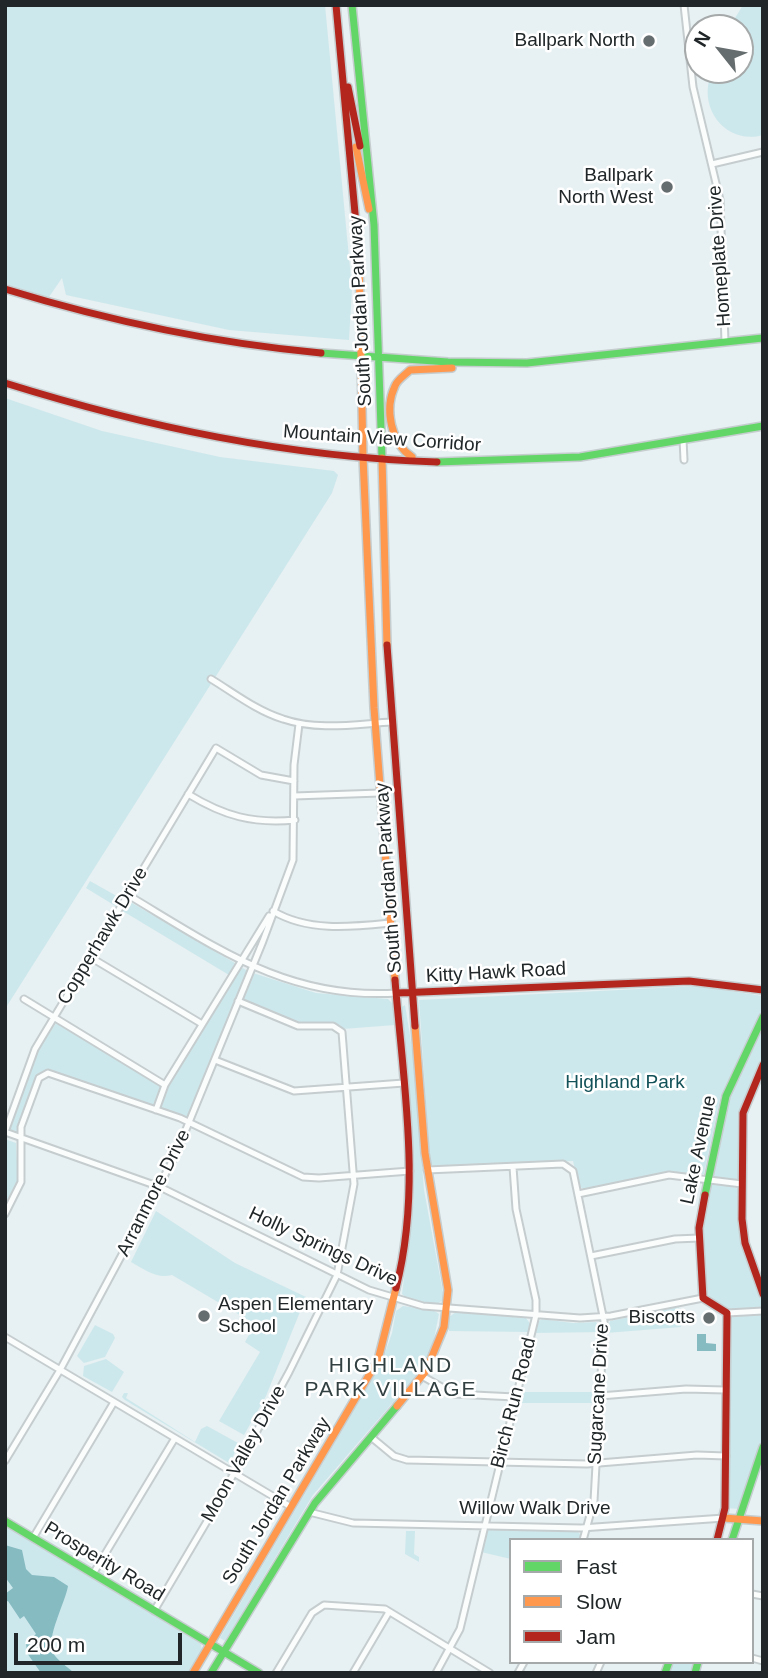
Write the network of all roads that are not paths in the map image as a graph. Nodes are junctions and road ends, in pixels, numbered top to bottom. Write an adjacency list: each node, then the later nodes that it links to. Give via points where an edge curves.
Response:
1 (336, 5): 4 (main road, South Jordan Parkway)
2 (352, 5): 4 (main road, South Jordan Parkway)
3 (684, 5): 6 (street, Homeplate Drive, via 693,87)
4 (358, 146): 10 (main road, South Jordan Parkway); 11 (main road, South Jordan Parkway, via 374,225)
5 (763, 152): 6 (street)
6 (712, 164): 9 (street, Homeplate Drive, via 721,208)
7 (5, 289): 10 (main road, via 197,338 299,354)
8 (763, 338): 9 (main road)
9 (725, 342): 12 (main road, via 548,362)
10 (361, 358): 11 (main road); 16 (main road, South Jordan Parkway)
11 (380, 358): 12 (main road); 17 (main road, South Jordan Parkway)
12 (470, 364): 18 (main road, via 410,370 395,384 395,442 406,454)
13 (5, 383): 16 (main road, Mountain View Corridor, via 191,435)
14 (763, 426): 15 (main road, Mountain View Corridor)
15 (683, 439): 18 (main road, Mountain View Corridor, via 581,457); 19 (street)
16 (363, 457): 17 (main road, Mountain View Corridor); 22 (main road, South Jordan Parkway)
17 (382, 458): 18 (main road, Mountain View Corridor); 21 (main road, South Jordan Parkway, via 385,619)
18 (429, 460)
19 (684, 460)
20 (211, 679): 23 (street, via 266,712)
21 (393, 722): 22 (street); 37 (main road, South Jordan Parkway)
22 (375, 723): 23 (street); 25 (main road, South Jordan Parkway)
23 (299, 724): 24 (street, Arranmore Drive)
24 (294, 782): 26 (street, Copperhawk Drive, via 261,775 216,748); 27 (street, Arranmore Drive)
25 (380, 793): 27 (street); 31 (main road, South Jordan Parkway)
26 (188, 794): 28 (street, via 242,819); 29 (street, Copperhawk Drive)
27 (294, 796): 28 (street, Arranmore Drive)
28 (295, 821): 30 (street, Arranmore Drive, via 293,860)
29 (128, 895): 32 (street, Copperhawk Drive); 33 (street, Kitty Hawk Road)
30 (273, 911): 31 (street, via 312,925); 33 (street, Arranmore Drive); 34 (street, Arranmore Drive)
31 (391, 923): 36 (main road, South Jordan Parkway)
32 (90, 957): 41 (street, Copperhawk Drive); 42 (street)
33 (240, 961): 34 (street, Kitty Hawk Road); 42 (street, Arranmore Drive)
34 (252, 967): 36 (street, Kitty Hawk Road, via 331,991); 39 (street, Arranmore Drive)
35 (763, 990): 37 (main road, Kitty Hawk Road, via 690,981)
36 (397, 993): 37 (main road, Kitty Hawk Road); 45 (main road, South Jordan Parkway)
37 (413, 993): 53 (main road, South Jordan Parkway)
38 (24, 999): 41 (street)
39 (238, 1002): 43 (street, Arranmore Drive); 47 (street, Moon Valley Drive, via 298,1026 339,1028)
40 (763, 1017): 56 (main road, Lake Avenue, via 723,1103)
41 (54, 1018): 46 (street); 50 (street, Copperhawk Drive, via 33,1054)
42 (202, 1024): 46 (street, Arranmore Drive)
43 (215, 1060): 47 (street, via 288,1090); 49 (street, Arranmore Drive)
44 (763, 1065): 57 (main road, Lake Avenue, via 743,1113)
45 (404, 1083): 47 (street); 54 (main road, South Jordan Parkway)
46 (165, 1084): 48 (street, Arranmore Drive)
47 (347, 1088): 55 (street, Moon Valley Drive)
48 (156, 1110): 49 (street); 51 (street, via 44,1074)
49 (189, 1122): 55 (street, via 299,1175); 58 (street, Arranmore Drive)
50 (5, 1132): 51 (street, Holly Springs Drive)
51 (20, 1138): 58 (street, Holly Springs Drive); 60 (street, via 22,1182)
52 (513, 1167): 53 (street); 59 (street, Sugarcane Drive, via 570,1166); 70 (street, Birch Run Road)
53 (427, 1170): 67 (main road, South Jordan Parkway)
54 (411, 1171): 55 (street); 66 (main road, South Jordan Parkway, via 406,1251)
55 (353, 1175): 63 (street, Moon Valley Drive)
56 (708, 1179): 57 (street); 59 (street, via 669,1175); 61 (main road, Lake Avenue)
57 (742, 1184): 64 (main road, Lake Avenue, via 744,1238)
58 (160, 1187): 63 (street, Holly Springs Drive); 73 (street, Arranmore Drive)
59 (578, 1194): 62 (street, Sugarcane Drive)
60 (5, 1214)
61 (699, 1238): 62 (street); 65 (main road, Lake Avenue)
62 (591, 1256): 71 (street, Sugarcane Drive)
63 (337, 1275): 66 (street, Holly Springs Drive); 86 (street, Moon Valley Drive)
64 (763, 1294)
65 (703, 1298): 69 (main road); 71 (street, Holly Springs Drive)
66 (396, 1299): 67 (street, Holly Springs Drive); 87 (main road, South Jordan Parkway, via 378,1360)
67 (447, 1308): 70 (street, Holly Springs Drive); 74 (main road, South Jordan Parkway, via 442,1337)
68 (763, 1311): 69 (street)
69 (727, 1313): 75 (main road)
70 (536, 1315): 71 (street, Holly Springs Drive); 77 (street, Birch Run Road)
71 (603, 1317): 76 (street, Sugarcane Drive)
72 (5, 1337): 73 (street)
73 (60, 1370): 78 (street); 83 (street, Arranmore Drive)
74 (422, 1376): 77 (street, via 454,1394); 79 (main road, South Jordan Parkway)
75 (725, 1390): 76 (street); 82 (main road)
76 (600, 1396): 85 (street, Sugarcane Drive)
77 (515, 1397): 84 (street, Birch Run Road)
78 (114, 1402): 80 (street); 95 (street)
79 (371, 1437): 84 (street, via 400,1459); 88 (main road, South Jordan Parkway)
80 (175, 1438): 86 (street); 99 (street)
81 (763, 1447): 90 (main road)
82 (726, 1456): 85 (street); 89 (main road)
83 (5, 1461)
84 (499, 1462): 85 (street); 93 (street, Birch Run Road)
85 (596, 1464): 94 (street, Sugarcane Drive)
86 (234, 1473): 87 (street); 100 (street, Moon Valley Drive)
87 (291, 1507): 102 (main road, South Jordan Parkway)
88 (309, 1512): 93 (street, Willow Walk Drive, via 353,1523); 104 (main road, South Jordan Parkway)
89 (724, 1518): 90 (main road, Willow Walk Drive); 94 (street, Willow Walk Drive); 97 (main road)
90 (738, 1518): 92 (main road, Willow Walk Drive); 98 (main road)
91 (5, 1521): 95 (main road, Prosperity Road)
92 (763, 1521)
93 (483, 1525): 94 (street, Willow Walk Drive); 103 (street, Birch Run Road, via 460,1629)
94 (588, 1527): 96 (street, Sugarcane Drive)
95 (33, 1538): 99 (main road, Prosperity Road)
96 (584, 1538)
97 (718, 1538)
98 (733, 1538)
99 (93, 1574): 100 (main road, Prosperity Road)
100 (154, 1611): 102 (main road, Prosperity Road)
101 (390, 1612): 103 (street); 108 (street, via 378,1606 317,1607); 109 (street)
102 (209, 1645): 104 (main road, Prosperity Road); 105 (main road, South Jordan Parkway)
103 (450, 1649): 110 (street, Birch Run Road); 111 (street)
104 (224, 1652): 106 (main road, South Jordan Parkway); 107 (main road, Prosperity Road)
105 (193, 1673)
106 (211, 1673)
107 (259, 1673)
108 (276, 1673)
109 (353, 1673)
110 (436, 1673)
111 (490, 1673)

